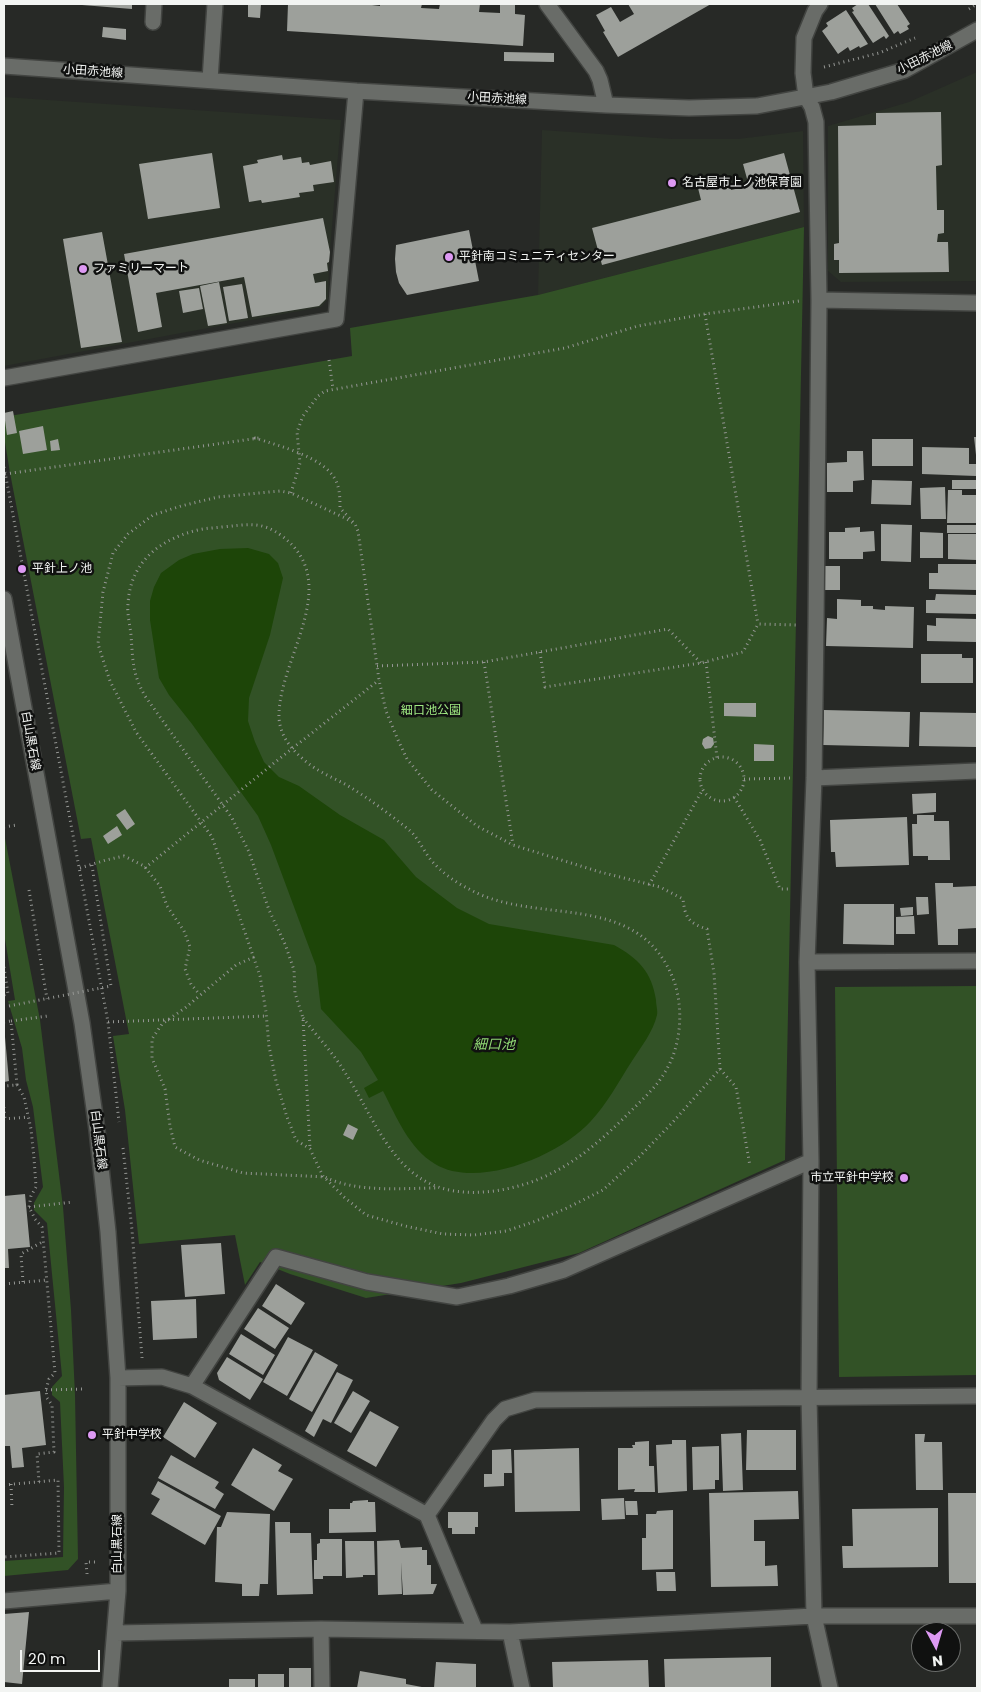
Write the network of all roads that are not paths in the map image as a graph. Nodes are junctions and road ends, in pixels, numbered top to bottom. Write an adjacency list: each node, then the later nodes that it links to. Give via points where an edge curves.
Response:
1 (154, 4): 5 (street)
2 (215, 4): 8 (street)
3 (547, 4): 11 (street, via 596,71)
4 (820, 4): 10 (street, via 804,38)
5 (153, 22)
6 (977, 30): 10 (street, 小田赤池線, via 905,70)
7 (4, 66): 8 (street, 小田赤池線)
8 (210, 80): 9 (street, 小田赤池線)
9 (356, 91): 11 (street, 小田赤池線); 14 (street, via 336,319)
10 (806, 97): 11 (street, 小田赤池線, via 757,106); 12 (street, via 816,122)
11 (606, 105)
12 (820, 300): 13 (street); 17 (street)
13 (977, 303)
14 (4, 378)
15 (4, 599): 21 (street, 白山黒石線, via 82,1022 108,1232)
16 (977, 771): 17 (street)
17 (814, 778): 19 (street)
18 (977, 961): 19 (street)
19 (807, 962): 20 (street)
20 (811, 1161): 22 (street, via 564,1270 457,1297 367,1282 276,1257); 24 (street)
21 (118, 1378): 22 (street, via 162,1376); 26 (street, 白山黒石線)
22 (192, 1386): 25 (street)
23 (977, 1396): 24 (street)
24 (809, 1398): 25 (street, via 535,1400 518,1405 505,1409 494,1420); 28 (street)
25 (427, 1515): 31 (street)
26 (118, 1591): 27 (street); 33 (street, 白山黒石線)
27 (4, 1601)
28 (814, 1616): 29 (street); 32 (street); 37 (street)
29 (977, 1616)
30 (321, 1629): 31 (street); 33 (street); 35 (street)
31 (475, 1630): 32 (street)
32 (510, 1632): 36 (street)
33 (116, 1633): 34 (street, 白山黒石線)
34 (110, 1688)
35 (322, 1688)
36 (522, 1688)
37 (830, 1688)

